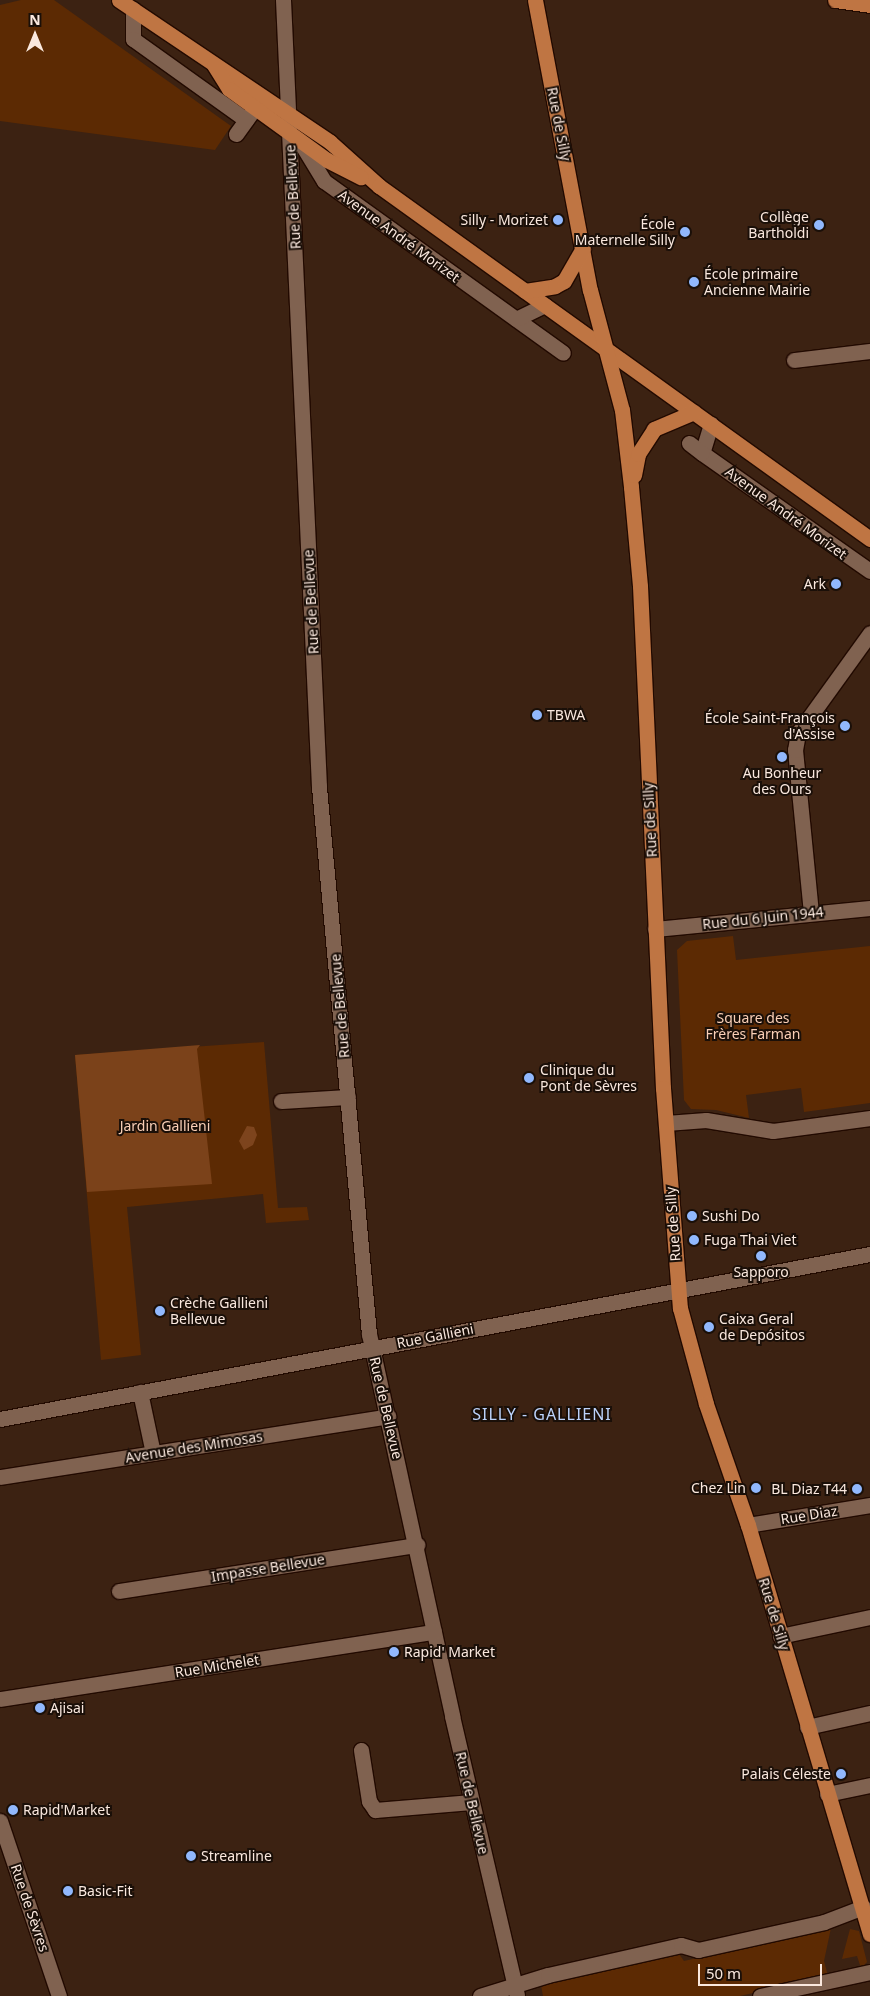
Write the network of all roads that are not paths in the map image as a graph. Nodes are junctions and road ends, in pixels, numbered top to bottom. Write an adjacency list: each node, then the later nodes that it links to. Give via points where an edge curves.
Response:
1 (119, 0): 6 (main road, Avenue André Morizet)
2 (284, 0): 10 (street, Rue de Bellevue)
3 (535, 0): 15 (main road, Rue de Silly)
4 (835, 0): 5 (main road)
5 (870, 5)
6 (133, 9): 7 (main road, Avenue André Morizet); 9 (street, Avenue André Morizet, via 133,40)
7 (213, 64): 8 (main road, Avenue André Morizet); 10 (main road, Avenue André Morizet)
8 (224, 85): 9 (street); 11 (main road, Avenue André Morizet)
9 (205, 90): 11 (street, Avenue André Morizet)
10 (289, 113): 13 (street, Rue de Bellevue); 14 (main road, Avenue André Morizet, via 330,142)
11 (251, 114): 12 (street); 13 (main road, Avenue André Morizet)
12 (236, 134)
13 (294, 135): 14 (main road, Avenue André Morizet, via 327,160); 18 (street, Avenue André Morizet, via 324,181); 34 (street, Rue de Bellevue, via 319,787)
14 (379, 186): 16 (main road, Avenue André Morizet)
15 (583, 248): 16 (main road, via 564,281 555,286); 19 (main road, Rue de Silly, via 590,290)
16 (525, 291): 17 (main road, Avenue André Morizet)
17 (544, 305): 18 (street); 19 (main road, Avenue André Morizet)
18 (516, 319): 21 (street, Avenue André Morizet)
19 (608, 351): 23 (main road, Avenue André Morizet); 27 (main road, Rue de Silly, via 622,410)
20 (870, 351): 22 (street)
21 (563, 353)
22 (794, 360)
23 (694, 412): 24 (main road, Avenue André Morizet); 27 (main road, Rue de Silly, via 654,429 645,438)
24 (711, 424): 26 (street); 28 (main road, Avenue André Morizet)
25 (689, 443): 26 (street, Avenue André Morizet)
26 (702, 453): 29 (street, Avenue André Morizet)
27 (631, 487): 33 (main road, Rue de Silly, via 640,586)
28 (870, 539)
29 (870, 571)
30 (870, 633): 32 (street, via 798,733 796,742)
31 (870, 908): 32 (street, Rue du 6 Juin 1944)
32 (811, 913): 33 (street, Rue du 6 Juin 1944)
33 (656, 929): 37 (main road, Rue de Silly)
34 (348, 1097): 35 (street); 40 (street, Rue de Bellevue)
35 (281, 1101)
36 (870, 1118): 37 (street, via 773,1132 706,1120)
37 (666, 1123): 39 (main road, Rue de Silly)
38 (870, 1254): 39 (street, Rue Gallieni)
39 (677, 1290): 40 (street, Rue Gallieni, via 481,1321); 47 (main road, Rue de Silly, via 703,1395)
40 (372, 1348): 41 (street, Rue Gallieni); 42 (street, Rue de Bellevue)
41 (140, 1392): 43 (street, Rue Gallieni); 44 (street)
42 (388, 1416): 44 (street, Avenue des Mimosas); 48 (street, Rue de Bellevue)
43 (0, 1419)
44 (153, 1454): 45 (street, Avenue des Mimosas)
45 (0, 1477)
46 (870, 1505): 47 (street, Rue Diaz)
47 (748, 1525): 52 (main road, Rue de Silly)
48 (417, 1544): 49 (street, Impasse Bellevue); 51 (street, Rue de Bellevue)
49 (119, 1591)
50 (870, 1617): 52 (street)
51 (434, 1632): 53 (street, Rue Michelet); 59 (street, Rue de Bellevue)
52 (780, 1636): 55 (main road, Rue de Silly)
53 (0, 1699)
54 (870, 1713): 55 (street)
55 (807, 1727): 58 (main road, Rue de Silly)
56 (361, 1750): 59 (street, via 369,1801 375,1810)
57 (870, 1785): 58 (street)
58 (827, 1794): 61 (main road, Rue de Silly)
59 (472, 1802): 64 (street, Rue de Bellevue)
60 (0, 1821): 65 (street, Rue de Sèvres)
61 (866, 1915): 62 (main road, Rue de Silly); 64 (street, via 698,1950 681,1945)
62 (870, 1934)
63 (870, 1972): 67 (street)
64 (515, 1990): 66 (street)
65 (59, 1996)
66 (480, 1996)
67 (760, 1996)

